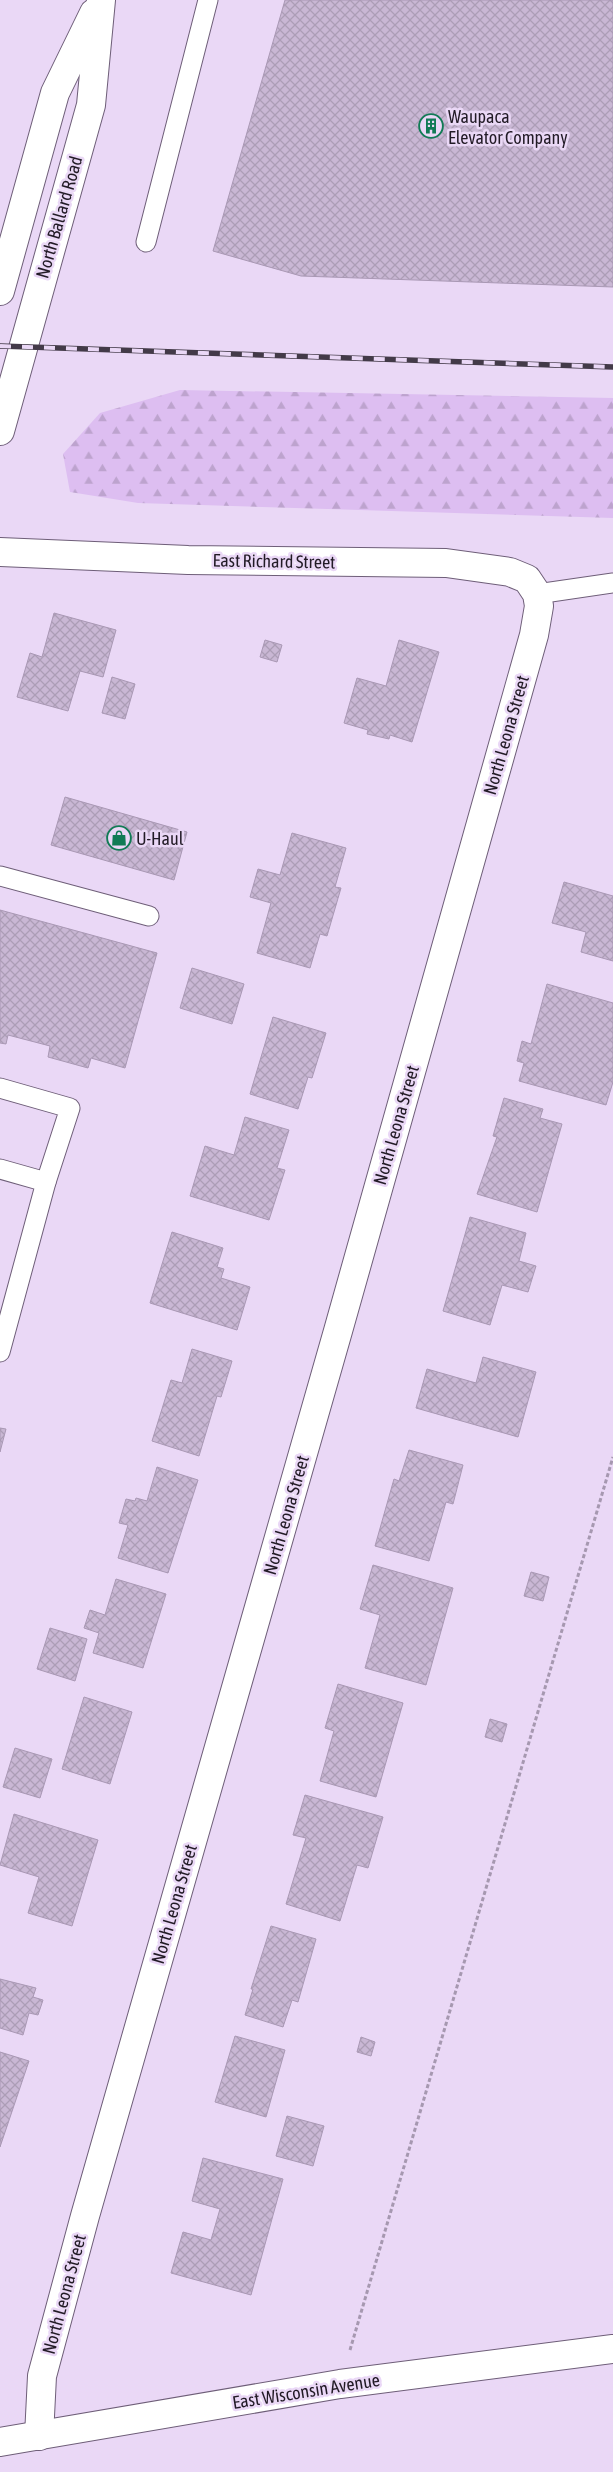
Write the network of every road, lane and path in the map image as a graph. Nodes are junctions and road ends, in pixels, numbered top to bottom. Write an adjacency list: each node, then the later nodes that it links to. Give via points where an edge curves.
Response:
1 (101, 0): 3 (street, North Ballard Road, via 55,93); 6 (street, North Ballard Road, via 91,105)
2 (208, 0): 4 (lane)
3 (8, 232): 5 (street, North Ballard Road)
4 (146, 242)
5 (0, 291)
6 (0, 431)
7 (0, 552): 9 (street, East Richard Street, via 188,560 446,563 510,572 527,579)
8 (613, 583): 9 (lane)
9 (537, 594): 19 (street, North Leona Street, via 539,606 534,634 54,2329 42,2376)
10 (0, 876): 11 (lane)
11 (150, 916)
12 (0, 1088): 14 (lane, via 70,1108)
13 (0, 1169): 14 (lane)
14 (46, 1182): 15 (lane)
15 (0, 1352)
16 (613, 1456): 18 (path)
17 (613, 2348): 18 (street, East Wisconsin Avenue)
18 (340, 2384): 19 (street, East Wisconsin Avenue)
19 (39, 2436): 20 (street, East Wisconsin Avenue)
20 (0, 2442)

